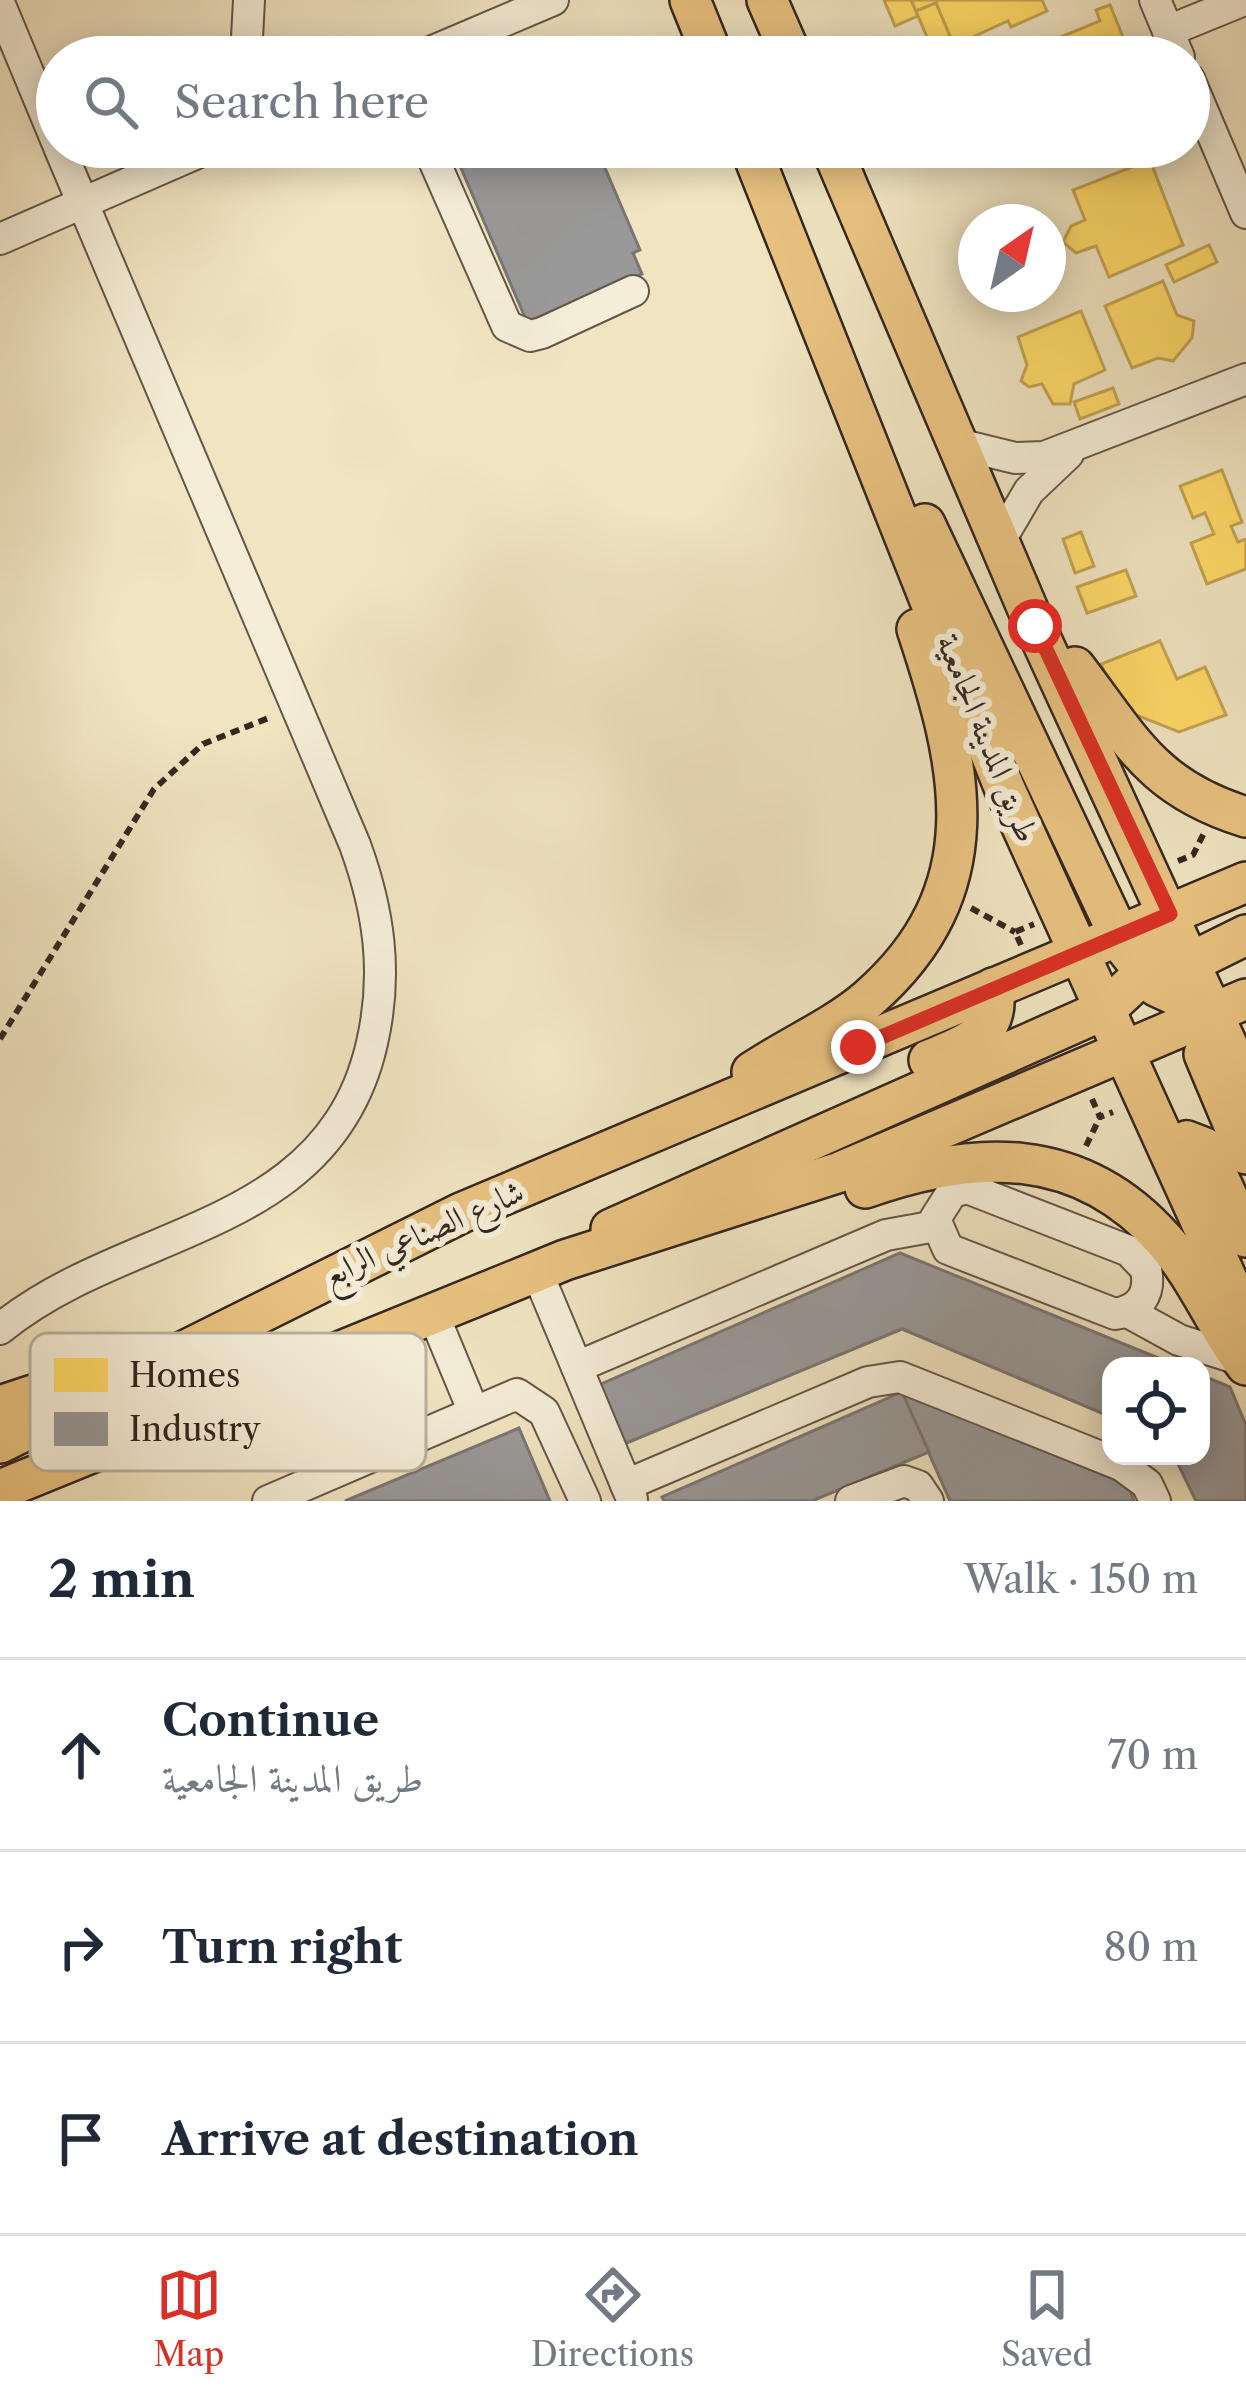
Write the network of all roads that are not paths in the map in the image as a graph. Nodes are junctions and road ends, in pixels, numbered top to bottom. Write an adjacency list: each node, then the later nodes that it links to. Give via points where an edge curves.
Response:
1 (249, 0): 8 (street)
2 (553, 0): 9 (street)
3 (690, 0): 10 (main road)
4 (767, 0): 11 (main road)
5 (1155, 0): 12 (street)
6 (1244, 0): 13 (street)
7 (0, 5): 14 (street)
8 (247, 36)
9 (468, 36)
10 (705, 36)
11 (783, 36)
12 (1171, 36)
13 (1187, 36)
14 (36, 91)
15 (1210, 128): 22 (street)
16 (68, 168): 21 (street)
17 (165, 168): 21 (street)
18 (437, 168): 24 (street, via 507,326 542,333)
19 (759, 168): 28 (main road, طريق المدينة الجامعية)
20 (840, 168): 26 (main road)
21 (83, 205): 23 (street); 50 (street, via 355,845 380,932 377,1023 367,1068 323,1147 253,1202 50,1295)
22 (1246, 213)
23 (0, 239)
24 (633, 291)
25 (1246, 379): 27 (street)
26 (958, 444): 27 (street, via 1015,458); 29 (main road)
27 (1073, 450): 29 (street, via 1029,490)
28 (886, 478): 35 (main road, طريق المدينة الجامعية, via 1004,787); 36 (main road, via 948,565); 41 (main road, via 888,539 955,756 953,866 904,963 865,1001)
29 (999, 542): 30 (main road)
30 (1035, 626): 31 (main road, via 1070,660 1137,755 1169,783); 33 (main road)
31 (1246, 818)
32 (1246, 882): 33 (main road)
33 (1170, 914): 36 (main road); 36 (main road)
34 (1246, 934): 36 (main road)
35 (1079, 952): 36 (main road); 37 (main road, شارع الصناعي الرابع); 38 (main road, طريق المدينة الجامعية)
36 (1172, 981): 38 (main road); 39 (main road); 40 (main road); 43 (main road)
37 (993, 988): 41 (main road, شارع الصناعي الرابع); 44 (main road, via 990,1026 975,1040 670,1175)
38 (1106, 1010): 39 (main road, طريق المدينة الجامعية); 44 (main road)
39 (1125, 1052): 42 (main road, طريق المدينة الجامعية); 47 (main road, via 840,1172)
40 (1246, 1086)
41 (698, 1115): 51 (main road, شارع الصناعي الرابع, via 461,1213)
42 (1171, 1152): 46 (main road, via 1187,1141 1205,1148); 53 (main road, طريق المدينة الجامعية)
43 (1246, 1154)
44 (620, 1224): 47 (main road)
45 (936, 1226): 48 (street, via 948,1249 1102,1311); 48 (street, via 940,1204 967,1188 1129,1251 1149,1282); 54 (street, via 886,1235)
46 (1246, 1237)
47 (551, 1266): 49 (main road); 53 (main road, via 677,1250 908,1173 1000,1159 1071,1175 1132,1209); 54 (street)
48 (1128, 1312): 53 (street, via 1179,1340)
49 (434, 1316): 52 (main road); 57 (street)
50 (0, 1329)
51 (224, 1333)
52 (392, 1333)
53 (1245, 1349)
54 (577, 1367): 65 (street)
55 (30, 1397): 56 (main road)
56 (0, 1406)
57 (473, 1410): 59 (street); 68 (street, via 506,1396 537,1403)
58 (30, 1428): 60 (main road, شارع الصناعي الرابع)
59 (426, 1431)
60 (0, 1443)
61 (48, 1471): 64 (main road)
62 (93, 1471): 66 (main road)
63 (336, 1471): 67 (street)
64 (0, 1490)
65 (629, 1493): 71 (street, via 868,1382 900,1377 1121,1465)
66 (42, 1501)
67 (268, 1501)
68 (585, 1501)
69 (851, 1501): 70 (street, via 904,1481)
70 (928, 1501)
71 (1155, 1501)

